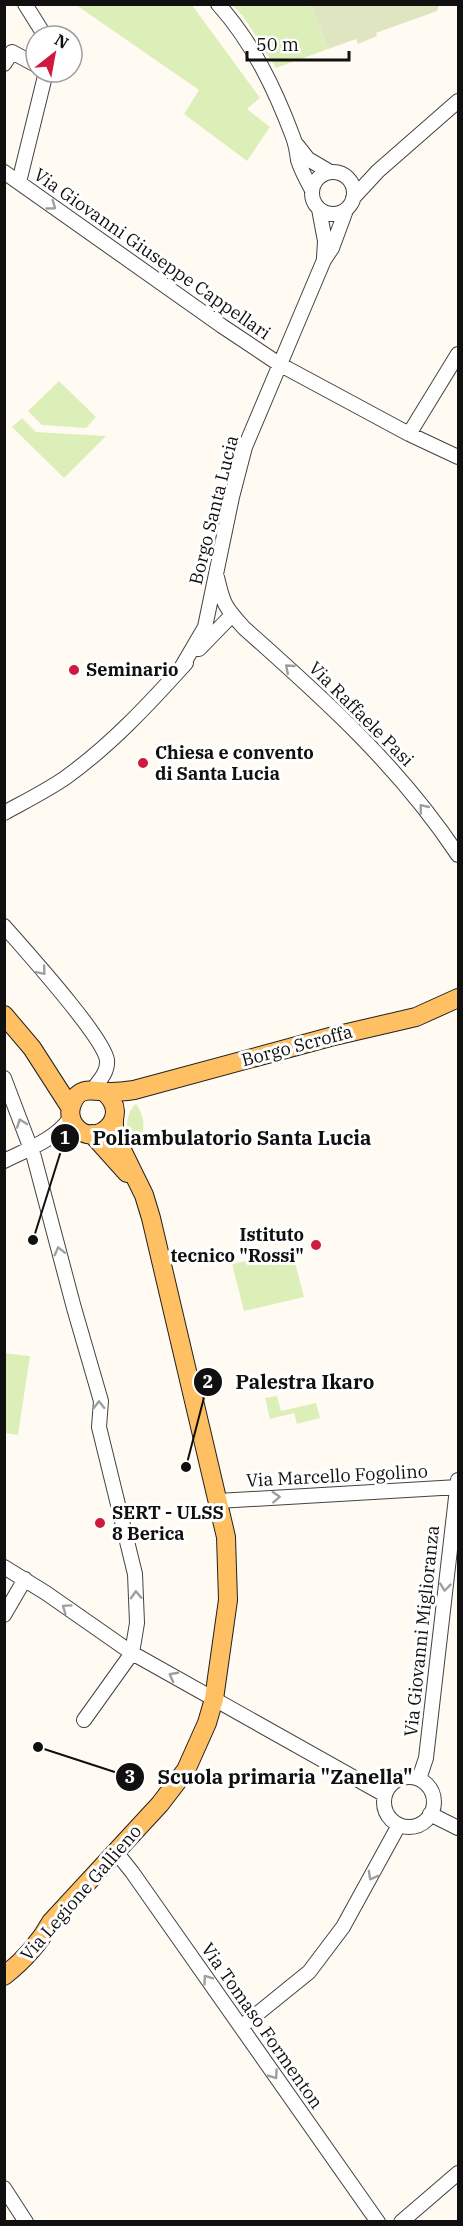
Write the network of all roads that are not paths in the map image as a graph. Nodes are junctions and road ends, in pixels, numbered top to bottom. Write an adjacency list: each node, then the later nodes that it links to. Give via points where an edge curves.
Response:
1 (25, 4): 3 (street)
2 (218, 4): 8 (street, via 255,53)
3 (38, 24)
4 (24, 58): 5 (street, via 12,52)
5 (4, 64)
6 (43, 84): 12 (street)
7 (459, 101): 9 (street)
8 (295, 143): 11 (street, via 308,159); 13 (street)
9 (378, 171): 11 (street, via 360,176); 14 (street)
10 (4, 172): 12 (street, Via Giovanni Giuseppe Cappellari)
11 (337, 173): 13 (street, via 318,178); 14 (street, via 352,185)
12 (19, 182): 18 (street, Via Giovanni Giuseppe Cappellari, one-way to 18)
13 (312, 190): 15 (street)
14 (350, 204): 15 (street, via 333,214); 16 (street, Borgo Santa Lucia)
15 (319, 209): 16 (street, Borgo Santa Lucia)
16 (324, 260): 18 (street, Borgo Santa Lucia)
17 (459, 354): 19 (street)
18 (279, 364): 19 (street, Via Giovanni Giuseppe Cappellari); 21 (street, Borgo Santa Lucia, via 245,447)
19 (409, 434): 20 (street, Via Giovanni Giuseppe Cappellari)
20 (459, 457)
21 (216, 570): 22 (street, Borgo Santa Lucia); 23 (street, Via Raffaele Pasi, via 223,603)
22 (209, 612): 23 (street, via 222,608); 24 (street, Borgo Santa Lucia, via 205,627)
23 (229, 612): 24 (street, Borgo Santa Lucia); 26 (street, Via Raffaele Pasi, one-way to 23, via 384,759)
24 (181, 668): 25 (street, Borgo Santa Lucia, via 106,746 64,779)
25 (4, 813)
26 (459, 855)
27 (4, 926): 32 (street, one-way to 32, via 104,1051 106,1069)
28 (459, 998): 33 (main road, Borgo Scroffa, via 416,1017)
29 (4, 1015): 30 (main road)
30 (32, 1048): 32 (main road, via 63,1076); 35 (main road)
31 (4, 1078): 34 (street)
32 (95, 1090): 33 (main road, Borgo Scroffa); 35 (main road, via 80,1093); 36 (main road, via 112,1100)
33 (134, 1090): 36 (main road)
34 (8, 1098): 39 (street, one-way to 34)
35 (71, 1112): 37 (main road, via 75,1126); 38 (street, via 65,1125)
36 (115, 1115): 37 (main road, via 101,1133); 41 (main road, Via Legione Gallieno, via 117,1140)
37 (87, 1133): 38 (street); 41 (main road, Via Legione Gallieno)
38 (48, 1139): 39 (street)
39 (31, 1148): 40 (street); 47 (street, one-way to 39, via 137,1623 135,1574 99,1427 101,1401)
40 (4, 1161)
41 (140, 1187): 43 (main road, Via Legione Gallieno, via 151,1218)
42 (458, 1485): 43 (street, Via Marcello Fogolino, one-way to 42); 50 (street, Via Giovanni Miglioranza, one-way to 50, via 426,1758)
43 (218, 1501): 48 (main road, Via Legione Gallieno, via 226,1537 228,1600)
44 (4, 1567): 45 (street)
45 (25, 1579): 46 (street); 47 (street, one-way to 45)
46 (4, 1615)
47 (132, 1653): 48 (street, one-way to 47); 49 (street)
48 (214, 1699): 51 (street); 55 (main road, Via Legione Gallieno, via 186,1770)
49 (84, 1720)
50 (419, 1779): 51 (street, via 401,1778); 52 (street, via 434,1799)
51 (385, 1795): 53 (street, via 388,1816)
52 (430, 1814): 53 (street, via 413,1826); 54 (street)
53 (399, 1825): 57 (street, one-way to 57, via 343,1927 309,1972)
54 (459, 1828)
55 (116, 1852): 56 (main road, Via Legione Gallieno, via 51,1922 22,1962); 57 (street, Via Tomaso Formenton, one-way to 55)
56 (4, 1976)
57 (241, 2027): 61 (street, Via Tomaso Formenton, one-way to 61)
58 (459, 2173): 62 (street)
59 (4, 2187): 60 (street)
60 (26, 2222)
61 (378, 2222)
62 (401, 2222)

